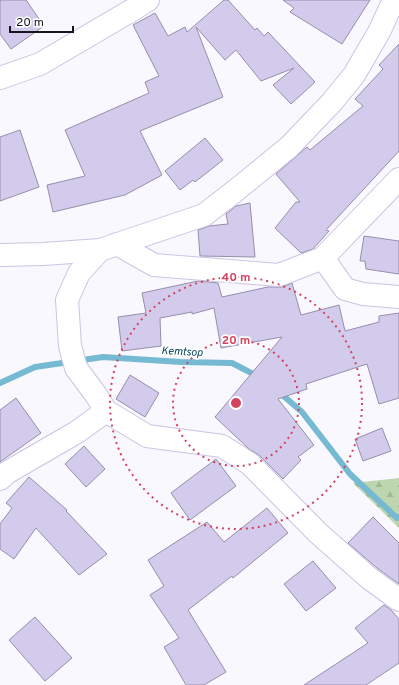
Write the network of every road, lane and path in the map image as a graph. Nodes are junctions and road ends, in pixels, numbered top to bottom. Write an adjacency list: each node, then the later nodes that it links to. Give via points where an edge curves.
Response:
1 (148, 0): 3 (street, via 40,64)
2 (394, 0): 5 (street, via 354,75 289,147 204,215)
3 (0, 78)
4 (399, 179): 7 (street)
5 (108, 247): 6 (street, via 43,254); 7 (street, via 154,265 279,275); 9 (street, via 79,273 67,300 70,346 76,368)
6 (0, 255)
7 (323, 258): 8 (street, via 345,289 363,294)
8 (399, 297)
9 (106, 411): 10 (street, via 77,432); 11 (street, via 147,436 222,446 250,464 318,533 369,578)
10 (0, 479)
11 (399, 600)

